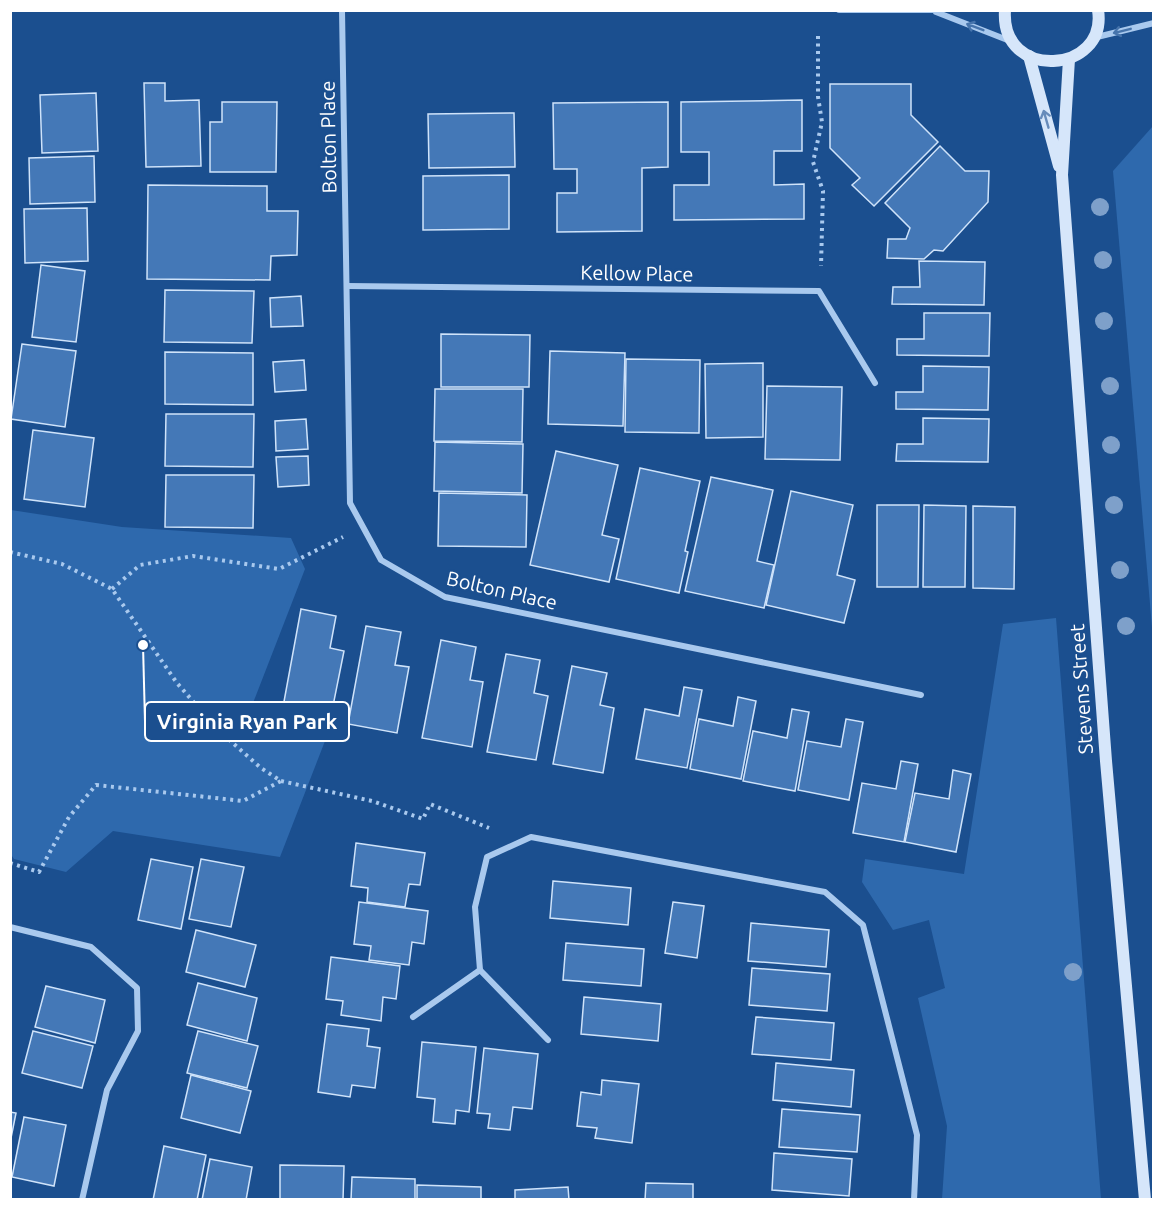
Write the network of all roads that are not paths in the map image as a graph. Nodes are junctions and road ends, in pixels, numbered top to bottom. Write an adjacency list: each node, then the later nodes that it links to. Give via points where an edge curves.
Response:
1 (342, 10): 12 (street, Bolton Place)
2 (839, 10): 5 (street)
3 (1005, 10): 8 (street, via 1007,32)
4 (1098, 10): 7 (street)
5 (938, 11): 8 (street, one-way to 5)
6 (1154, 23): 7 (street, one-way to 7)
7 (1092, 39): 10 (street)
8 (1014, 42): 9 (street)
9 (1029, 56): 10 (street, via 1053,63); 11 (street, Stevens Street, one-way to 9)
10 (1069, 59): 11 (street, Stevens Street)
11 (1062, 175): 21 (street, Stevens Street)
12 (347, 286): 13 (street, Kellow Place, via 819,291); 14 (street, Bolton Place, via 350,503 381,560 445,597)
13 (875, 383)
14 (921, 695)
15 (10, 927): 19 (street, via 91,947 137,988 138,1031 107,1090)
16 (480, 970): 17 (street); 18 (street); 20 (street, via 476,907 487,857 531,837 825,892 863,925 917,1135)
17 (413, 1017)
18 (548, 1040)
19 (82, 1200)
20 (914, 1200)
21 (1144, 1200)

